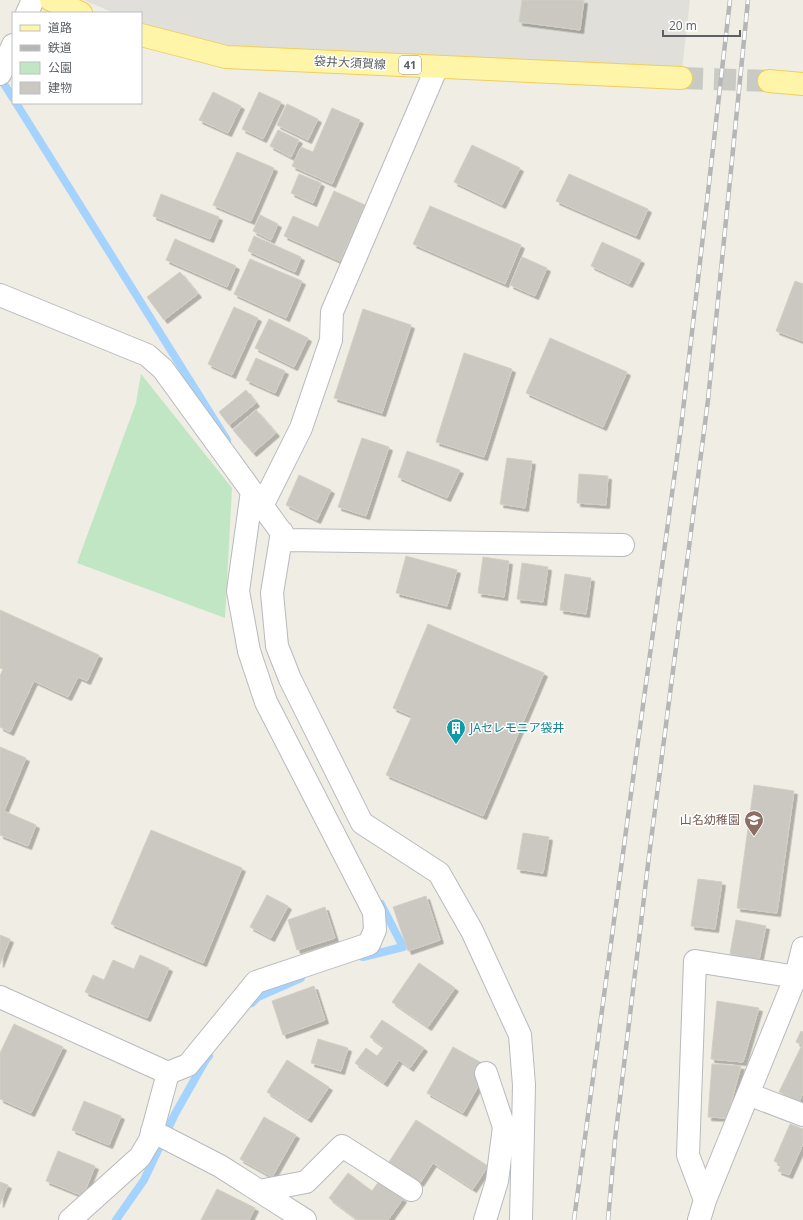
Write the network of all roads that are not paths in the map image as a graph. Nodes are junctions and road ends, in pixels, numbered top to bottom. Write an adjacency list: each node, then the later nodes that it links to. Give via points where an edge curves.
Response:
1 (33, 0): 3 (street)
2 (51, 0): 4 (main road)
3 (27, 12)
4 (79, 12)
5 (142, 35): 7 (main road, 袋井大須賀線 / 41, via 226,57)
6 (12, 47): 8 (street)
7 (437, 67): 9 (main road, 袋井大須賀線 / 41); 13 (street, via 332,312 331,340 301,428)
8 (0, 74)
9 (681, 78)
10 (769, 81): 11 (main road)
11 (803, 84)
12 (0, 295): 13 (street, via 147,355 163,369)
13 (257, 499): 14 (street); 19 (street, via 238,591 249,651 266,702 374,912 376,930 369,944 256,982 188,1065)
14 (282, 532): 15 (street, via 287,540); 30 (street, via 272,593 277,646 290,679 362,823 439,873 472,931 520,1035 524,1085)
15 (623, 545)
16 (803, 948): 17 (street)
17 (799, 977): 21 (street); 26 (street, via 695,961 688,1155)
18 (0, 997): 19 (street)
19 (168, 1073): 23 (street)
20 (486, 1073): 29 (street, via 504,1127 497,1181)
21 (748, 1094): 22 (street); 26 (street)
22 (803, 1115)
23 (152, 1131): 25 (street, via 220,1166); 27 (street, via 140,1157)
24 (411, 1190): 25 (street, via 342,1146 306,1182)
25 (259, 1191): 28 (street)
26 (702, 1210)
27 (70, 1220)
28 (305, 1220)
29 (485, 1220)
30 (520, 1220)

